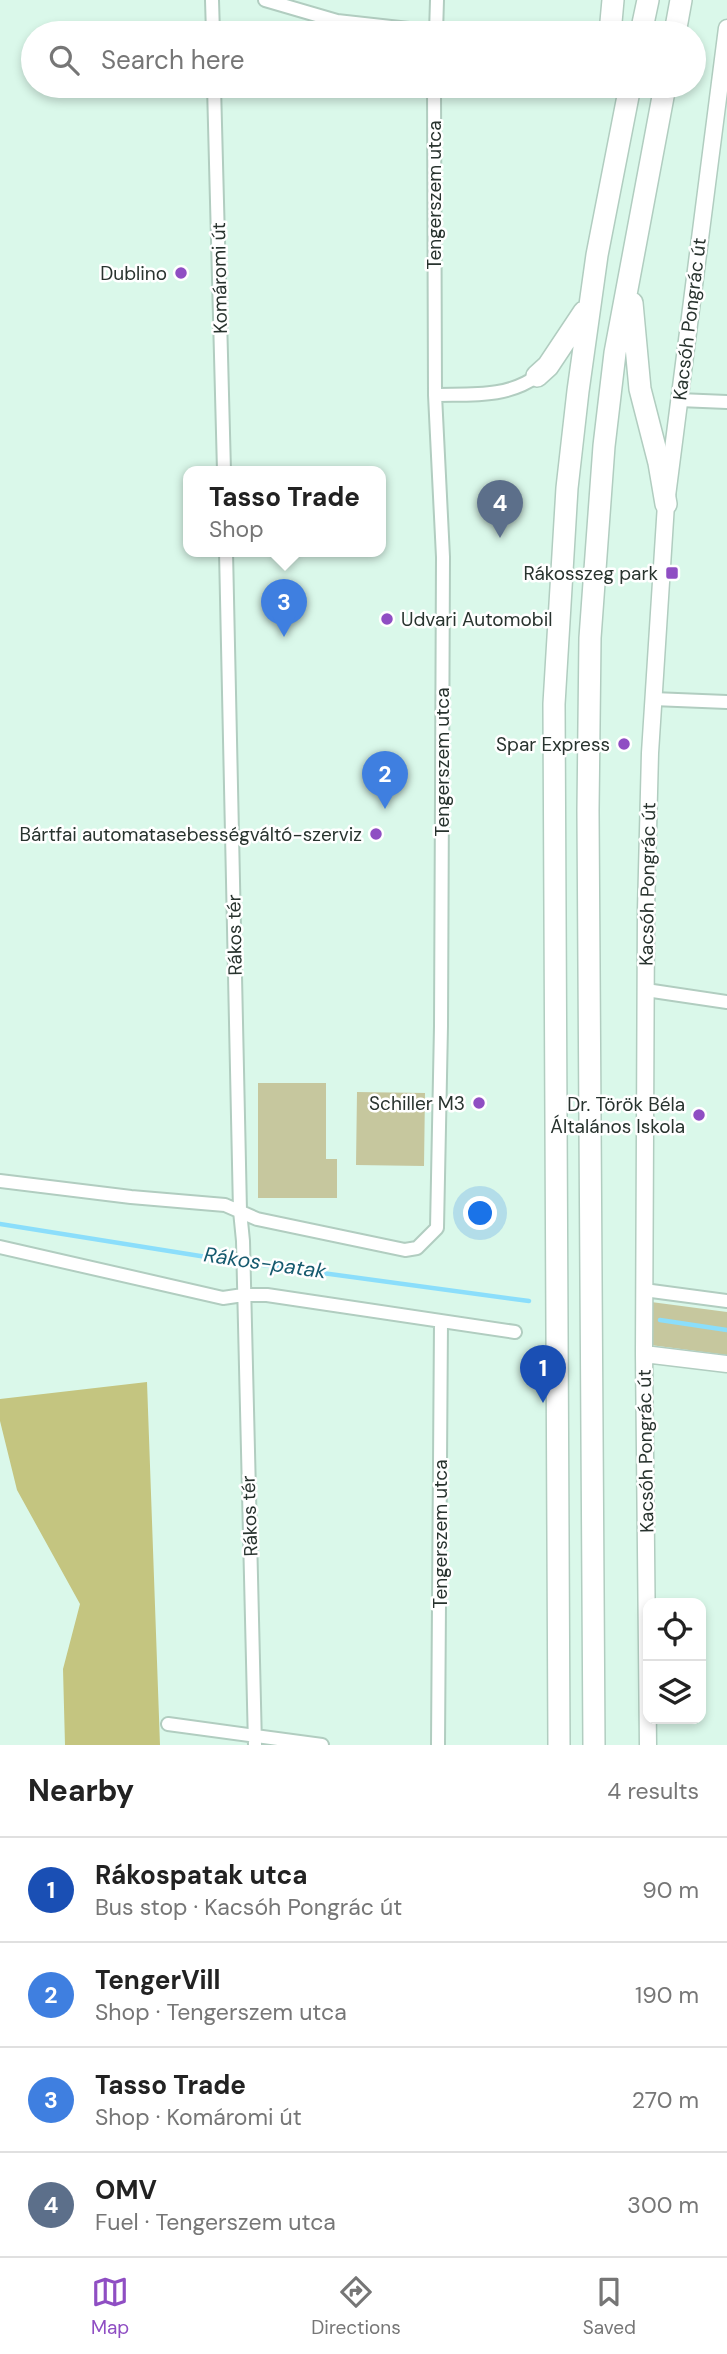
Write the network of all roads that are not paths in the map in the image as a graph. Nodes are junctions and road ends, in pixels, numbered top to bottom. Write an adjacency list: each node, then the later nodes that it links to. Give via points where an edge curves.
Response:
1 (212, 0): 7 (street)
2 (265, 0): 8 (street)
3 (437, 0): 9 (street)
4 (613, 0): 10 (main road)
5 (648, 0): 11 (main road)
6 (681, 0): 12 (main road)
7 (213, 21)
8 (337, 21)
9 (436, 21)
10 (611, 21)
11 (644, 21)
12 (677, 21)
13 (727, 28): 19 (street, Kacsóh Pongrác út)
14 (214, 98): 27 (street, Komáromi út)
15 (434, 98): 24 (street, Tengerszem utca)
16 (616, 98): 20 (main road)
17 (627, 98): 20 (main road)
18 (663, 98): 21 (main road)
19 (722, 101): 25 (street, Kacsóh Pongrác út)
20 (622, 123): 22 (main road)
21 (630, 270): 28 (main road, via 640,389); 49 (main road, via 604,446 588,710)
22 (589, 304): 23 (main road); 48 (main road, via 566,488 554,704)
23 (537, 376): 24 (street, via 504,392)
24 (435, 395): 35 (street, Tengerszem utca, via 443,558 437,1228 417,1248 405,1250 257,1219)
25 (679, 400): 26 (street); 28 (street, Kacsóh Pongrác út)
26 (727, 402)
27 (224, 466)
28 (666, 504): 30 (street, Kacsóh Pongrác út)
29 (226, 557): 35 (street, Rákos tér)
30 (653, 699): 31 (street); 32 (street, Kacsóh Pongrác út)
31 (727, 702)
32 (646, 990): 33 (street); 37 (street, Kacsóh Pongrác út)
33 (727, 1002)
34 (0, 1181): 35 (street, via 225,1205)
35 (240, 1211): 38 (street, Rákos tér)
36 (0, 1247): 38 (street, via 223,1298)
37 (645, 1290): 39 (street); 42 (street, Kacsóh Pongrác út)
38 (243, 1295): 40 (street); 45 (street, Rákos tér)
39 (727, 1301)
40 (441, 1322): 41 (street); 47 (street, Tengerszem utca)
41 (514, 1332)
42 (644, 1354): 43 (street); 50 (street, Kacsóh Pongrác út)
43 (727, 1364)
44 (168, 1724): 45 (street)
45 (255, 1741): 46 (street)
46 (322, 1745)
47 (438, 1745)
48 (559, 1745)
49 (594, 1745)
50 (648, 1745)

